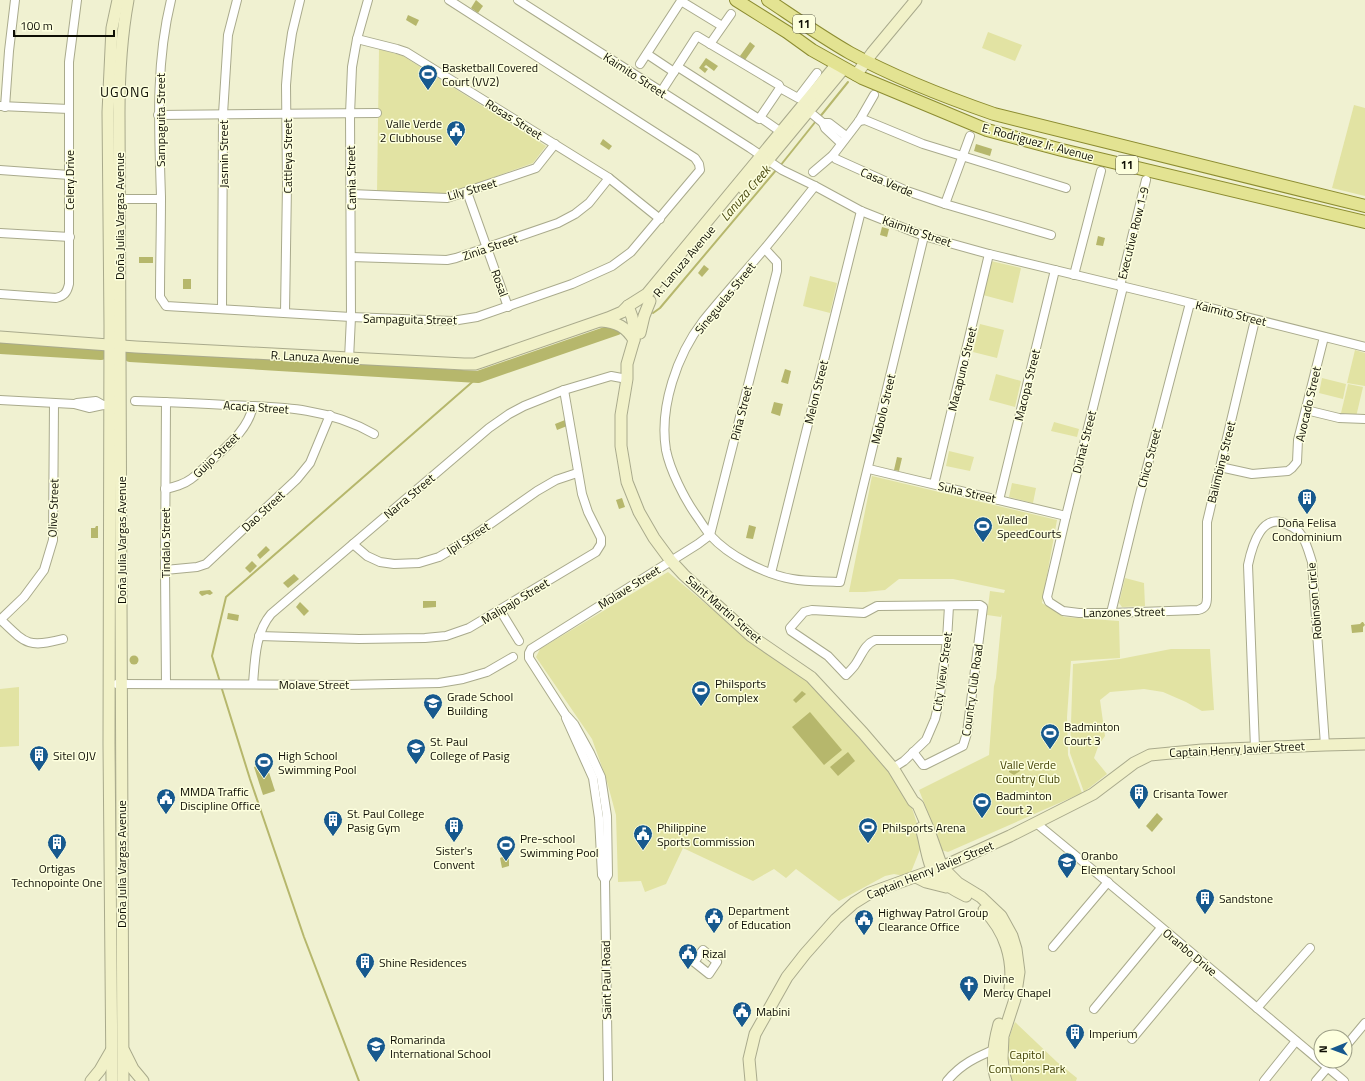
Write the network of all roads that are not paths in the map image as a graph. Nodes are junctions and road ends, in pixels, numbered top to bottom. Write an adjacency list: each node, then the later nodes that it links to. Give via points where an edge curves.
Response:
1 (15, 0): 30 (street)
2 (77, 0): 31 (street, Celery Drive, via 69,62)
3 (118, 0): 60 (main road, Doña Julia Vargas Avenue, via 112,28 108,112)
4 (128, 0): 60 (main road, Doña Julia Vargas Avenue, via 119,65)
5 (171, 0): 37 (street, Sampaguita Street, via 160,66)
6 (237, 0): 34 (street, Jasmin Street, via 228,35)
7 (300, 0): 35 (street, Cattleya Street, via 288,61)
8 (368, 0): 17 (street, Camia Street)
9 (449, 0): 64 (street, Sampaguita Street, via 695,158 700,170)
10 (518, 0): 28 (street, Kaimito Street)
11 (681, 0): 16 (street); 20 (street)
12 (736, 0): 23 (main road, E. Rodriguez Jr. Avenue / 11, via 812,50)
13 (768, 0): 19 (main road, E. Rodriguez Jr. Avenue / 11)
14 (916, 0): 21 (main road)
15 (731, 14): 16 (street)
16 (722, 26): 18 (street)
17 (358, 39): 36 (street, Camia Street, via 352,67); 45 (street, Rosas Street, via 406,52)
18 (710, 44): 24 (street, via 697,36); 27 (street, via 779,85)
19 (841, 47): 21 (main road, E. Rodriguez Jr. Avenue / 11); 23 (main road)
20 (647, 54): 22 (street); 24 (street)
21 (865, 60): 23 (main road); 26 (main road); 62 (main road, E. Rodriguez Jr. Avenue / 11, via 946,97 994,114)
22 (640, 64)
23 (842, 64): 26 (main road, E. Rodriguez Jr. Avenue / 11); 32 (main road, R. Lanuza Avenue)
24 (676, 70): 28 (street); 38 (street)
25 (817, 73): 27 (street, via 798,98)
26 (856, 75): 65 (main road, E. Rodriguez Jr. Avenue / 11, via 988,130)
27 (780, 88): 38 (street)
28 (662, 92): 48 (street, Kaimito Street)
29 (874, 95): 39 (street)
30 (2, 106): 31 (street)
31 (69, 109): 52 (street, Celery Drive)
32 (808, 111): 40 (street); 41 (main road, R. Lanuza Avenue); 48 (main road, R. Lanuza Avenue)
33 (377, 113): 36 (street)
34 (223, 114): 35 (street); 37 (street); 81 (street, Jasmin Street)
35 (287, 114): 36 (street); 83 (street, Cattleya Street)
36 (350, 114): 58 (street, Camia Street)
37 (158, 115): 59 (street, Sampaguita Street)
38 (761, 118): 41 (street)
39 (859, 121): 42 (street); 47 (street, via 865,120)
40 (823, 122): 42 (street, via 829,123); 44 (street, via 825,128)
41 (780, 132): 48 (main road, R. Lanuza Avenue)
42 (846, 136): 44 (street)
43 (970, 136): 47 (street)
44 (841, 143): 46 (street)
45 (555, 144): 53 (street, Rosas Street); 57 (street, Lily Street, via 536,168)
46 (833, 155): 51 (street); 61 (street, Casa Verde, via 852,167)
47 (962, 157): 56 (street); 61 (street)
48 (772, 163): 55 (street, Kaimito Street); 78 (main road, R. Lanuza Avenue); 82 (main road, R. Lanuza Avenue)
49 (0, 170): 52 (street)
50 (1101, 171): 75 (street)
51 (813, 172)
52 (69, 175): 69 (street, Celery Drive)
53 (609, 178): 64 (street, Rosas Street); 70 (street, Zinia Street, via 575,214 558,223)
54 (1146, 180): 76 (street, Executive Row 1-9)
55 (815, 186): 63 (street, Kaimito Street); 71 (street, Sineguelas Street)
56 (1066, 188)
57 (467, 192): 58 (street, Lily Street, via 447,198); 70 (street, Rosal)
58 (351, 194): 73 (street, Camia Street)
59 (161, 199): 60 (street); 81 (street, Sampaguita Street, via 160,297 166,306)
60 (114, 200): 90 (main road, Doña Julia Vargas Avenue)
61 (945, 204): 67 (street, Casa Verde)
62 (1365, 206)
63 (861, 211): 68 (street, Kaimito Street); 116 (street, Melon Street)
64 (660, 219): 80 (street, Sampaguita Street, via 631,252 612,266 572,284)
65 (1365, 222)
66 (0, 233): 69 (street)
67 (1051, 235)
68 (924, 236): 72 (street, Kaimito Street); 106 (street, Mabolo Street)
69 (70, 237): 77 (street, Celery Drive, via 69,284 63,296 56,298)
70 (487, 248): 73 (street, Zinia Street, via 447,260); 80 (street, Rosal)
71 (765, 249): 112 (street, Piña Street, via 777,262 777,271); 112 (street, Sineguelas Street, via 703,322 678,366 670,389 665,428 666,450 690,507)
72 (989, 254): 74 (street, Kaimito Street); 108 (street, Macapuno Street)
73 (351, 257): 84 (street, Camia Street)
74 (1055, 270): 75 (street, Kaimito Street); 110 (street, Macopa Street)
75 (1074, 275): 76 (street, Kaimito Street)
76 (1121, 286): 79 (street, Kaimito Street); 111 (street, Duhat Street)
77 (0, 294)
78 (650, 301): 82 (main road, R. Lanuza Avenue); 88 (main road)
79 (1190, 303): 85 (street, Kaimito Street); 122 (street, Chico Street)
80 (508, 307): 84 (street, Sampaguita Street, via 477,317 452,321)
81 (222, 309): 83 (street, Sampaguita Street)
82 (630, 309): 86 (main road, R. Lanuza Avenue); 88 (main road, Saint Martin Street)
83 (285, 313): 84 (street, Sampaguita Street)
84 (351, 317): 92 (street, Camia Street)
85 (1255, 320): 89 (street, Kaimito Street); 105 (street, Balimbing Street)
86 (600, 321): 88 (main road, via 614,322); 92 (main road, R. Lanuza Avenue, via 475,364)
87 (0, 337): 90 (main road, R. Lanuza Avenue)
88 (637, 337): 93 (main road, Saint Martin Street, via 628,364)
89 (1324, 337): 91 (street, Kaimito Street); 101 (street, Avocado Street)
90 (115, 345): 92 (main road, R. Lanuza Avenue); 99 (main road, Doña Julia Vargas Avenue)
91 (1365, 347)
92 (349, 359)
93 (628, 377): 94 (street, Narra Street, via 611,376); 114 (main road, Saint Martin Street, via 621,431 627,482 639,512)
94 (564, 390): 107 (street, Malipajo Street); 113 (street, Narra Street, via 524,406 489,428)
95 (0, 400): 97 (street)
96 (134, 401): 98 (street, Acacia Street)
97 (54, 402): 99 (street, via 74,404 96,401); 123 (street, Olive Street, via 53,540 44,570 24,597)
98 (166, 402): 100 (street, Acacia Street); 109 (street, Tindalo Street)
99 (111, 405): 130 (main road, Doña Julia Vargas Avenue); 131 (main road, Doña Julia Vargas Avenue)
100 (253, 406): 102 (street, Acacia Street, via 289,408); 109 (street, Guijo Street, via 251,415 239,434 226,447 191,479 179,486)
101 (1306, 410): 103 (street, via 1340,418); 105 (street, Avocado Street, via 1298,440 1297,462 1288,471 1252,474)
102 (330, 415): 104 (street, Acacia Street); 115 (street, Dao Street, via 310,463 297,479 206,564)
103 (1365, 419)
104 (374, 434)
105 (1220, 467): 120 (street, Balimbing Street, via 1207,522)
106 (868, 469): 108 (street, Suha Street); 117 (street, Mabolo Street)
107 (577, 472): 113 (street, Ipil Street, via 537,491 439,557 419,563 380,562 367,556); 121 (street, Malipajo Street, via 582,494 601,538 601,544 596,552)
108 (934, 484): 110 (street, Suha Street)
109 (165, 489): 115 (street, Tindalo Street)
110 (999, 500): 111 (street, Suha Street)
111 (1066, 516): 118 (street, Duhat Street)
112 (710, 535): 114 (street); 116 (street, Sineguelas Street, via 741,559)
113 (353, 544): 124 (street, Narra Street, via 271,614 264,623)
114 (670, 561): 128 (street, Molave Street, via 531,649); 138 (main road, Saint Martin Street, via 751,636 811,677)
115 (165, 570): 132 (street, Tindalo Street)
116 (771, 573): 117 (street, Sineguelas Street, via 791,579)
117 (840, 582)
118 (1047, 597): 122 (street, Lanzones Street, via 1049,602 1063,611)
119 (949, 606): 126 (street, City View Street); 126 (street, via 877,606 864,613 812,610 804,612 790,628 828,656 846,675 870,642); 137 (street, Country Club Road, via 983,607 967,733 963,746 927,764 923,765)
120 (1206, 606): 122 (street, Lanzones Street, via 1198,610)
121 (500, 610): 124 (street, Malipajo Street, via 469,628 446,636 359,639); 127 (street)
122 (1111, 613)
123 (0, 620): 125 (street, via 25,641 41,644)
124 (260, 636): 133 (street, Narra Street, via 255,656)
125 (63, 639)
126 (947, 640): 137 (street, City View Street, via 935,719 926,740)
127 (519, 642)
128 (529, 653): 163 (street, Saint Paul Road, via 529,658 584,740 601,777 607,816 608,875 605,880)
129 (513, 657): 133 (street, Molave Street, via 487,672 439,683)
130 (110, 684): 131 (street, Molave Street); 154 (main road, Doña Julia Vargas Avenue, via 109,745)
131 (121, 684): 132 (street, Molave Street); 154 (main road, Doña Julia Vargas Avenue)
132 (166, 684): 133 (street, Molave Street)
133 (253, 684)
134 (1365, 744): 135 (main road, Captain Henry Javier Street)
135 (1325, 745): 136 (main road, Captain Henry Javier Street); 136 (street, Robinson Circle, via 1312,562 1302,535 1284,522 1274,521 1265,526 1258,536 1251,550 1248,565)
136 (1255, 748): 139 (main road, Captain Henry Javier Street, via 1150,755 1134,763 1093,794)
137 (913, 752): 138 (street, City View Street)
138 (893, 768): 140 (main road, Saint Martin Street, via 918,805 928,828)
139 (1036, 823): 140 (main road, Captain Henry Javier Street); 142 (street, Oranbo Drive)
140 (937, 869): 141 (main road, Captain Henry Javier Street); 143 (main road, via 937,878); 155 (main road, via 981,897 1001,916 1012,936 1019,963 1019,981)
141 (916, 877): 143 (main road); 164 (main road, Captain Henry Javier Street, via 870,893 854,903 805,954 787,977 755,1034 749,1059)
142 (1108, 882): 144 (street, Oranbo Drive); 145 (street)
143 (951, 888): 155 (main road, via 978,903 993,918 1005,941 1011,961 1012,977 997,1034)
144 (1161, 928): 147 (street, Oranbo Drive); 149 (street)
145 (1053, 947)
146 (1310, 948): 148 (street)
147 (1198, 960): 148 (street, Oranbo Drive); 152 (street)
148 (1257, 1008): 153 (street, Oranbo Drive)
149 (1094, 1009)
150 (1365, 1023): 151 (street)
151 (1353, 1037)
152 (1132, 1039)
153 (1296, 1041): 156 (street, Oranbo Drive); 168 (street)
154 (117, 1048): 159 (main road); 160 (main road, Doña Julia Vargas Avenue); 161 (main road, Doña Julia Vargas Avenue); 162 (main road)
155 (998, 1048): 165 (street, via 967,1062); 166 (main road, via 995,1076); 167 (main road)
156 (1313, 1052)
157 (1326, 1069): 169 (street)
158 (1334, 1069): 170 (street, Oranbo Drive)
159 (91, 1081)
160 (112, 1081)
161 (123, 1081)
162 (143, 1081)
163 (608, 1081)
164 (751, 1081)
165 (947, 1081)
166 (997, 1081)
167 (1006, 1081)
168 (1264, 1081)
169 (1316, 1081)
170 (1344, 1081)

